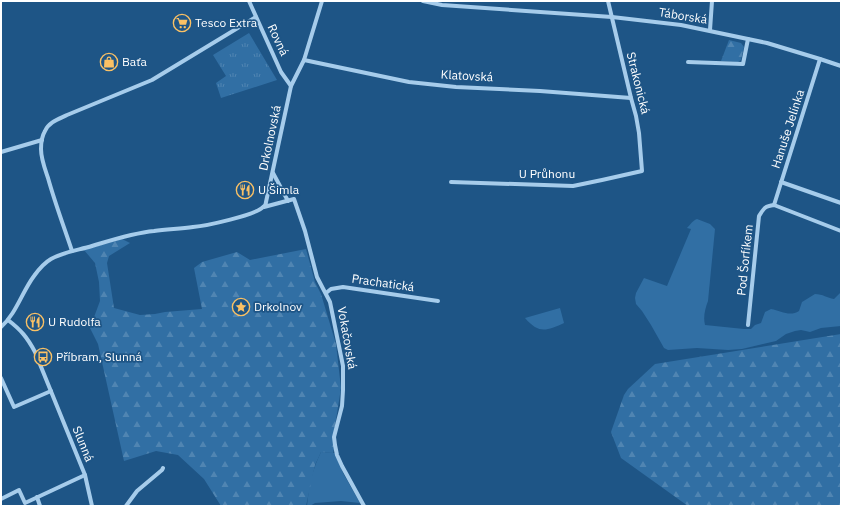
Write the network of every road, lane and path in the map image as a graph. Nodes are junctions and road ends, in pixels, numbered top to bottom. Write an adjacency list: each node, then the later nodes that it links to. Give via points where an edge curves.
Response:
1 (249, 1): 6 (street, Rovná)
2 (322, 1): 11 (street, Drkolnovská)
3 (423, 1): 7 (street, Táborská, via 442,5)
4 (608, 1): 7 (street, Strakonická)
5 (712, 1): 8 (street)
6 (256, 17): 14 (street, Rovná, via 281,72); 16 (street, via 152,80 56,120 49,125)
7 (612, 17): 8 (street, Táborská); 15 (street, Strakonická)
8 (710, 30): 9 (street, Táborská)
9 (748, 39): 10 (street, Táborská); 12 (street, via 743,64)
10 (820, 58): 13 (street, Táborská); 21 (street, Hanuše Jelínka)
11 (304, 60): 14 (street, Drkolnovská); 15 (street, Klatovská, via 409,82)
12 (688, 62)
13 (841, 66)
14 (292, 86): 19 (street, Drkolnovská)
15 (631, 98): 18 (street, Strakonická, via 640,133)
16 (42, 140): 17 (street); 27 (street, via 42,158)
17 (1, 152)
18 (642, 171): 20 (street, U Průhonu, via 573,186)
19 (273, 173): 22 (street); 25 (street, Drkolnovská)
20 (451, 182)
21 (782, 182): 23 (street); 24 (street, Hanuše Jelínka)
22 (288, 201): 25 (street); 28 (street, Vokačovská, via 294,199 317,277)
23 (841, 203)
24 (774, 205): 26 (street); 31 (street, Pod Šorfíkem, via 763,209 760,216)
25 (264, 207): 27 (street, via 239,217 195,227 138,234)
26 (841, 231)
27 (72, 251): 30 (street, via 52,258 39,269)
28 (326, 292): 29 (street, Prachatická, via 343,287); 39 (street, Vokačovská, via 343,366 342,406 334,437 335,444 342,466)
29 (438, 301)
30 (8, 320): 32 (street); 34 (street, Slunná, via 22,331 29,341)
31 (748, 325)
32 (1, 327)
33 (1, 378): 34 (street, via 14,407)
34 (51, 391): 36 (street, Slunná)
35 (163, 468): 42 (street, via 137,491)
36 (85, 475): 37 (street); 41 (street, Slunná)
37 (37, 497): 38 (street, via 25,503 19,490); 40 (street)
38 (1, 499)
39 (364, 505)
40 (40, 506)
41 (92, 506)
42 (126, 506)

